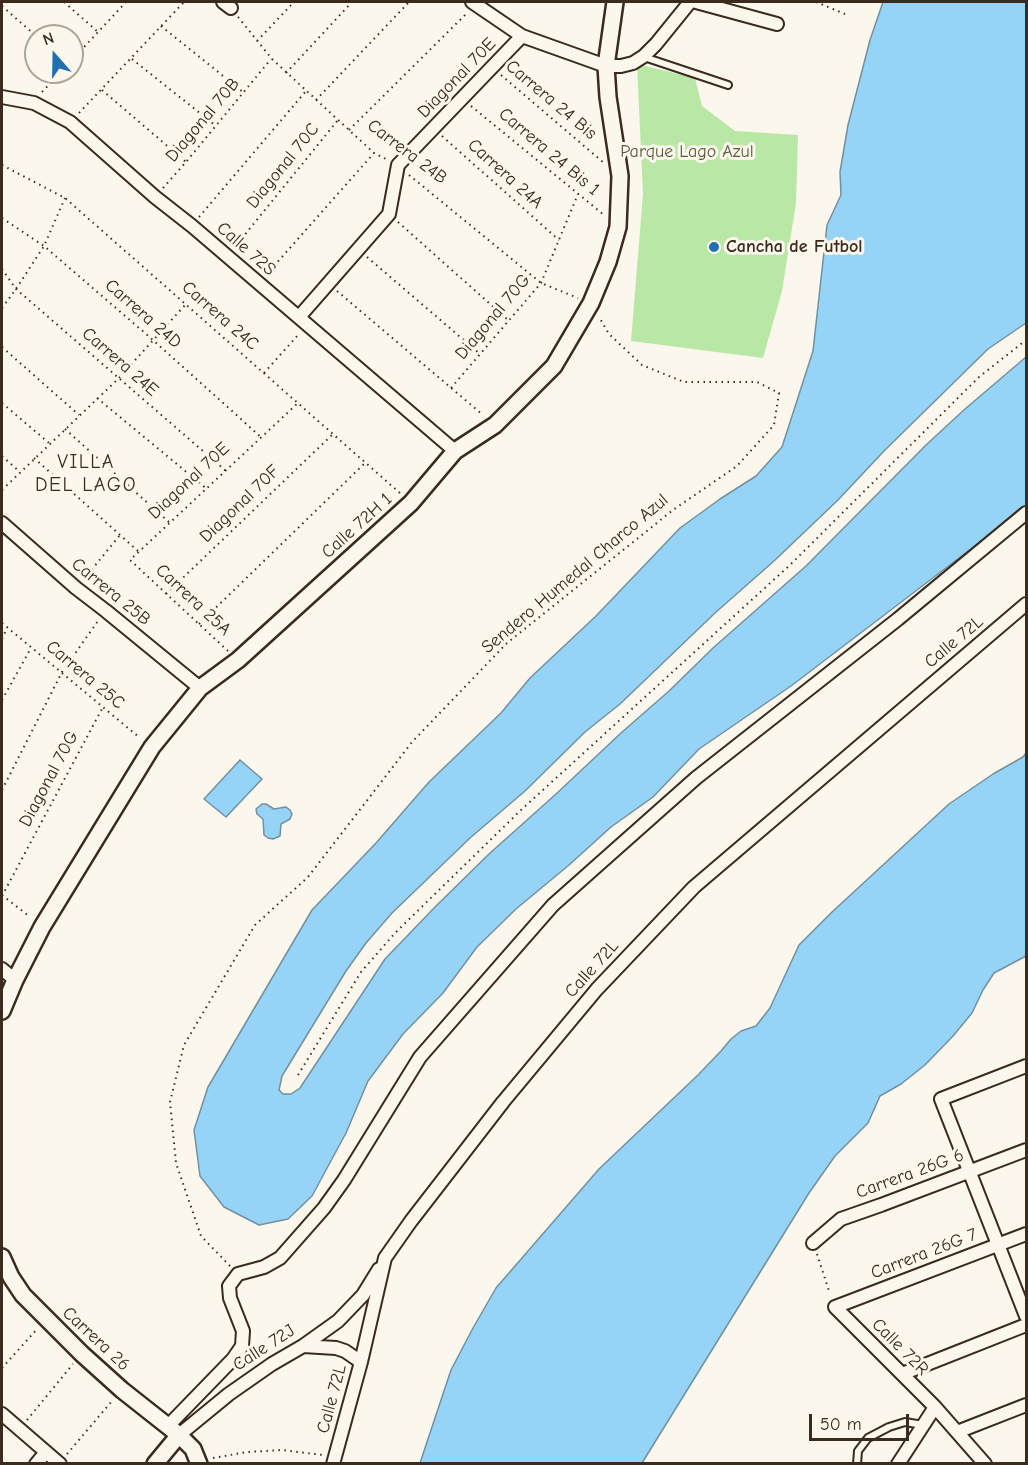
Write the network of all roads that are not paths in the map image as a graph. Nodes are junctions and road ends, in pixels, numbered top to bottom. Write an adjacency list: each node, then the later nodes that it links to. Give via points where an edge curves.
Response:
1 (615, 2): 8 (street, Calle 72H 1)
2 (690, 2): 7 (street)
3 (696, 2): 5 (street)
4 (474, 3): 6 (street)
5 (777, 24)
6 (522, 36): 8 (street); 11 (street, Diagonal 70E, via 398,165 389,214 328,283)
7 (644, 56): 8 (street, via 633,63); 9 (lane)
8 (606, 66): 12 (street, Calle 72H 1, via 620,176 618,227 608,262 591,303 554,366 495,425)
9 (728, 85)
10 (2, 97): 11 (street, Calle 72S, via 34,103 70,122)
11 (303, 321): 12 (street, Calle 72S)
12 (455, 451): 16 (street, Calle 72H 1, via 411,503 238,660)
13 (1026, 513): 38 (street, via 696,778 553,905 420,1057 324,1208 279,1258 238,1274 229,1286 243,1331 242,1347)
14 (2, 523): 16 (street, Carrera 25B)
15 (1026, 604): 27 (street, Calle 72L, via 694,887 597,989 503,1101)
16 (200, 688): 18 (street, Calle 72H 1, via 152,747 42,927)
17 (2, 969): 18 (street)
18 (15, 980): 19 (street)
19 (2, 1011)
20 (1026, 1066): 22 (street, via 941,1099)
21 (1026, 1150): 22 (street, Carrera 26G 6)
22 (970, 1172): 24 (street, Carrera 26G 6, via 841,1218); 25 (street)
23 (1026, 1234): 25 (street, Carrera 26G 7)
24 (813, 1243)
25 (998, 1245): 28 (street, Carrera 26G 7); 29 (street)
26 (2, 1257): 38 (street, Carrera 26, via 23,1295 82,1354)
27 (385, 1258): 31 (street, Calle 72J, via 363,1295 338,1321); 32 (street, Calle 72L)
28 (835, 1307): 33 (street, Calle 72R)
29 (1026, 1316)
30 (1026, 1325): 33 (street)
31 (303, 1346): 32 (street, via 336,1348); 38 (street, Calle 72J)
32 (361, 1362): 41 (street, Calle 72L)
33 (902, 1374): 35 (street, Calle 72R)
34 (1026, 1405): 39 (street)
35 (935, 1407): 37 (street); 39 (street, Calle 72R)
36 (2, 1414): 40 (street)
37 (923, 1425): 46 (lane, via 905,1422 868,1438 858,1451); 47 (street)
38 (173, 1430): 42 (street, Carrera 26, via 193,1449); 45 (street, Calle 72J)
39 (957, 1432): 48 (street, Calle 72R)
40 (46, 1452): 43 (street); 44 (street)
41 (334, 1461)
42 (199, 1462)
43 (60, 1463)
44 (36, 1464)
45 (155, 1464)
46 (857, 1464)
47 (898, 1464)
48 (985, 1464)

